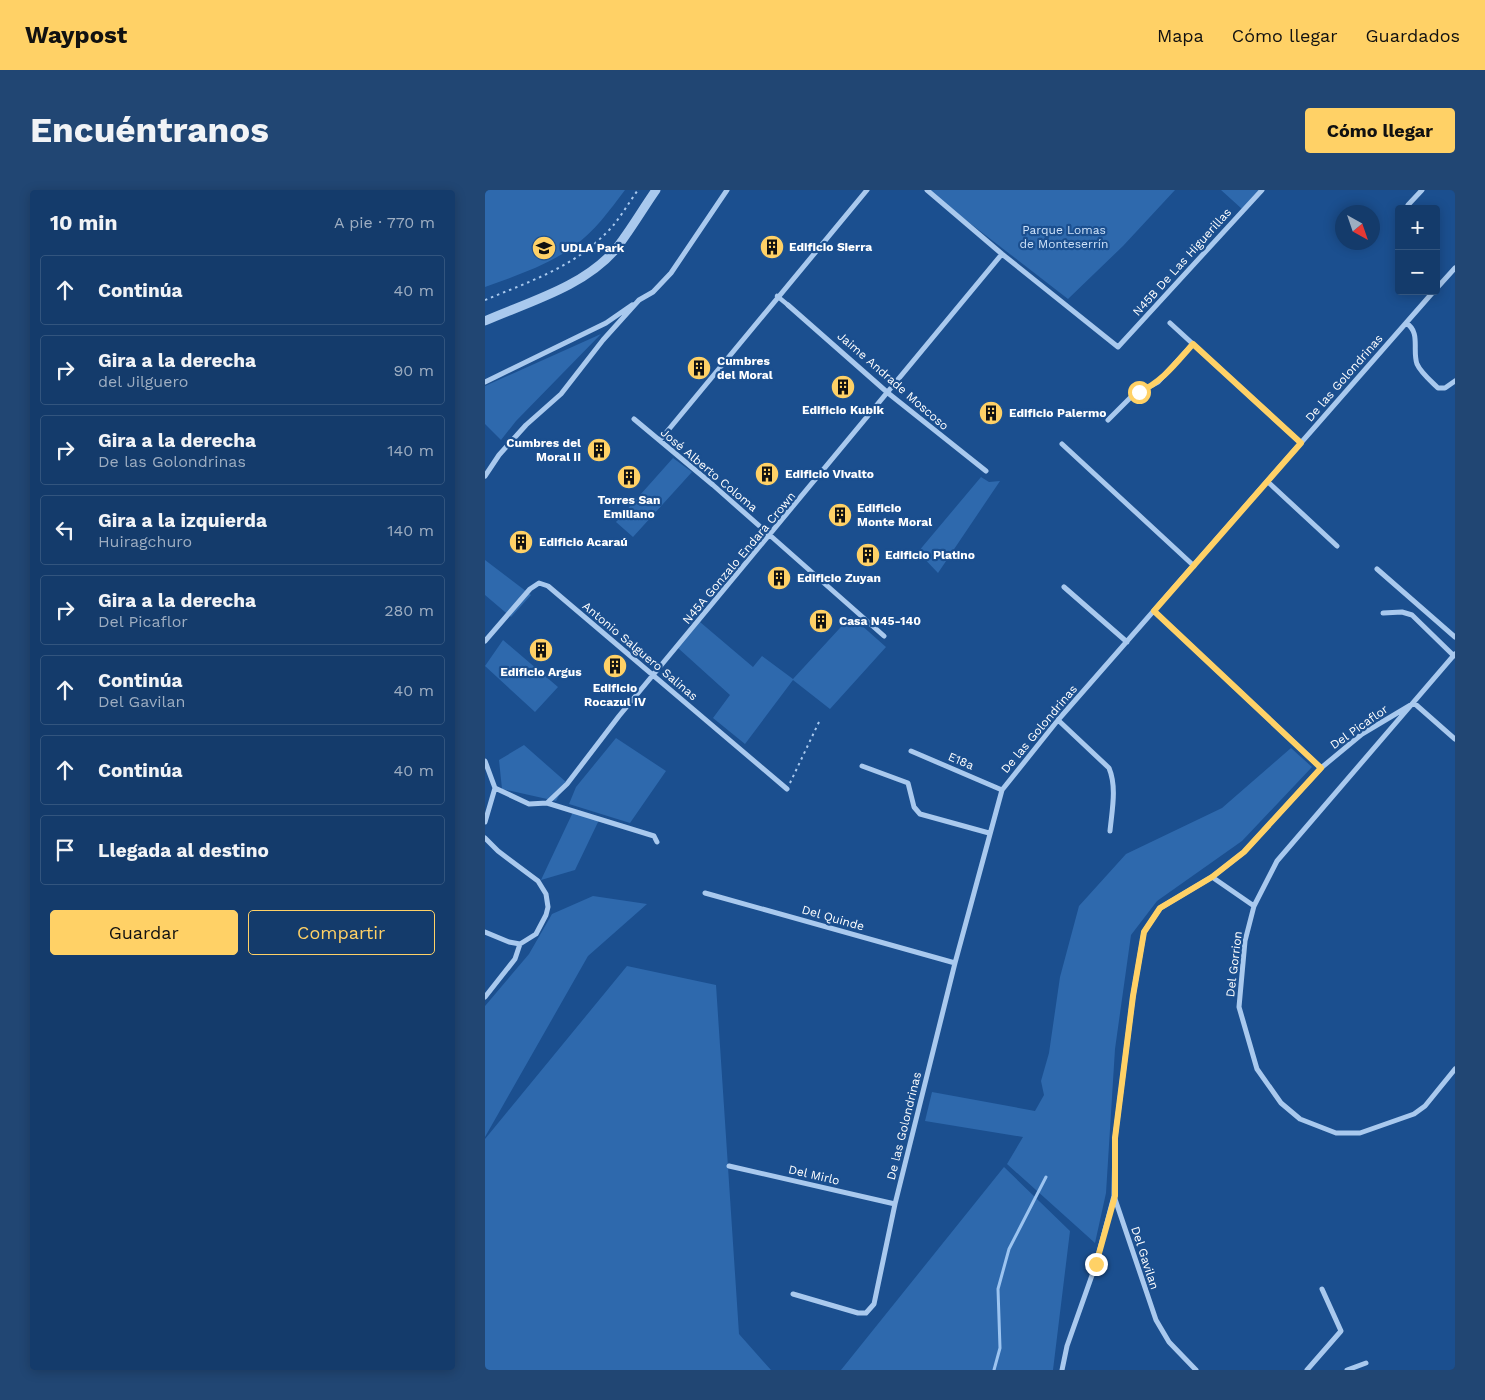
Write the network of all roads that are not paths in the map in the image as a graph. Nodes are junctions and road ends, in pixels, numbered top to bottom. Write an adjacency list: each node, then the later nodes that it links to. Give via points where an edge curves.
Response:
1 (656, 190): 15 (street, via 624,238 599,264 571,282)
2 (727, 190): 13 (street, via 671,273 653,292)
3 (867, 190): 12 (street)
4 (927, 190): 8 (street)
5 (1262, 190): 8 (street, N45B De Las Higuerillas, via 1119,347)
6 (1422, 190): 7 (street)
7 (1408, 205)
8 (1001, 254): 21 (street, N45A Gonzalo Endara Crown)
9 (1455, 268): 10 (street, De las Golondrinas)
10 (1440, 284)
11 (1431, 295): 17 (street, De las Golondrinas)
12 (777, 296): 14 (street); 24 (street)
13 (639, 300): 20 (street, via 606,323); 28 (street, via 561,394 499,455)
14 (788, 305): 21 (street, Jaime Andrade Moscoso)
15 (485, 321)
16 (1170, 323): 18 (street)
17 (1406, 323): 19 (street, via 1414,332 1417,363 1422,372 1438,388 1445,388); 25 (street, De las Golondrinas)
18 (1193, 344): 23 (street, via 1158,382 1132,396); 25 (street)
19 (1455, 381)
20 (485, 382)
21 (888, 393): 27 (street, Jaime Andrade Moscoso); 30 (street, N45A Gonzalo Endara Crown)
22 (634, 419): 24 (street, José Alberto Coloma)
23 (1108, 420)
24 (659, 440): 30 (street, José Alberto Coloma)
25 (1301, 443): 29 (street, De las Golondrinas)
26 (1062, 444): 32 (street)
27 (986, 471)
28 (485, 476)
29 (1268, 482): 31 (street); 32 (street, De las Golondrinas)
30 (771, 535): 37 (street, José Alberto Coloma); 42 (street, N45A Gonzalo Endara Crown)
31 (1337, 546)
32 (1194, 566): 35 (street, De las Golondrinas)
33 (1377, 569): 38 (street)
34 (1064, 587): 40 (street)
35 (1154, 611): 40 (street, De las Golondrinas); 49 (street)
36 (1383, 614): 41 (street, via 1402,612 1412,615)
37 (884, 636)
38 (1455, 637)
39 (485, 641): 42 (street, Antonio Salguero Salinas, via 539,583 548,586)
40 (1127, 642): 44 (street, De las Golondrinas)
41 (1454, 655): 43 (street, Del Gorrion)
42 (654, 675): 51 (street, Antonio Salguero Salinas); 53 (street, N45A Gonzalo Endara Crown, via 567,784)
43 (1413, 702): 45 (street); 49 (street, Del Picaflor, via 1362,734); 61 (street, Del Gorrion, via 1277,861)
44 (1059, 720): 52 (street, De las Golondrinas); 55 (street, via 1109,768 1113,777)
45 (1455, 739)
46 (911, 751): 52 (street, E18a)
47 (485, 761): 50 (street)
48 (862, 766): 56 (street, via 908,783 920,814)
49 (1321, 768): 59 (street, Del Picaflor, via 1250,846)
50 (495, 788): 53 (street, via 529,804); 54 (street)
51 (787, 789)
52 (1002, 790): 56 (street, De las Golondrinas)
53 (547, 803): 58 (street, via 654,836)
54 (485, 822)
55 (1110, 831)
56 (989, 833): 64 (street, De las Golondrinas)
57 (485, 838): 63 (street, via 539,881 546,894 547,915 536,934)
58 (657, 842)
59 (1212, 877): 61 (street); 67 (street, Del Picaflor, via 1160,908 1144,932)
60 (705, 893): 64 (street, Del Quinde)
61 (1254, 906): 66 (street, Del Gorrion, via 1245,941 1239,1007 1257,1069 1281,1103 1300,1120 1336,1133 1361,1133 1414,1114 1425,1106)
62 (485, 932): 63 (street)
63 (520, 944): 65 (street, via 515,959)
64 (955, 963): 70 (street, De las Golondrinas)
65 (485, 997)
66 (1455, 1069)
67 (1115, 1138): 69 (street, Del Gavilan)
68 (729, 1166): 70 (street, Del Mirlo)
69 (1115, 1196): 74 (street); 75 (street, Del Gavilan, via 1156,1320 1169,1342)
70 (895, 1204): 72 (street, De las Golondrinas, via 874,1304 865,1313)
71 (1322, 1289): 76 (street, via 1341,1331)
72 (793, 1294)
73 (1366, 1363): 77 (street)
74 (1062, 1370)
75 (1196, 1370)
76 (1307, 1370)
77 (1347, 1370)

